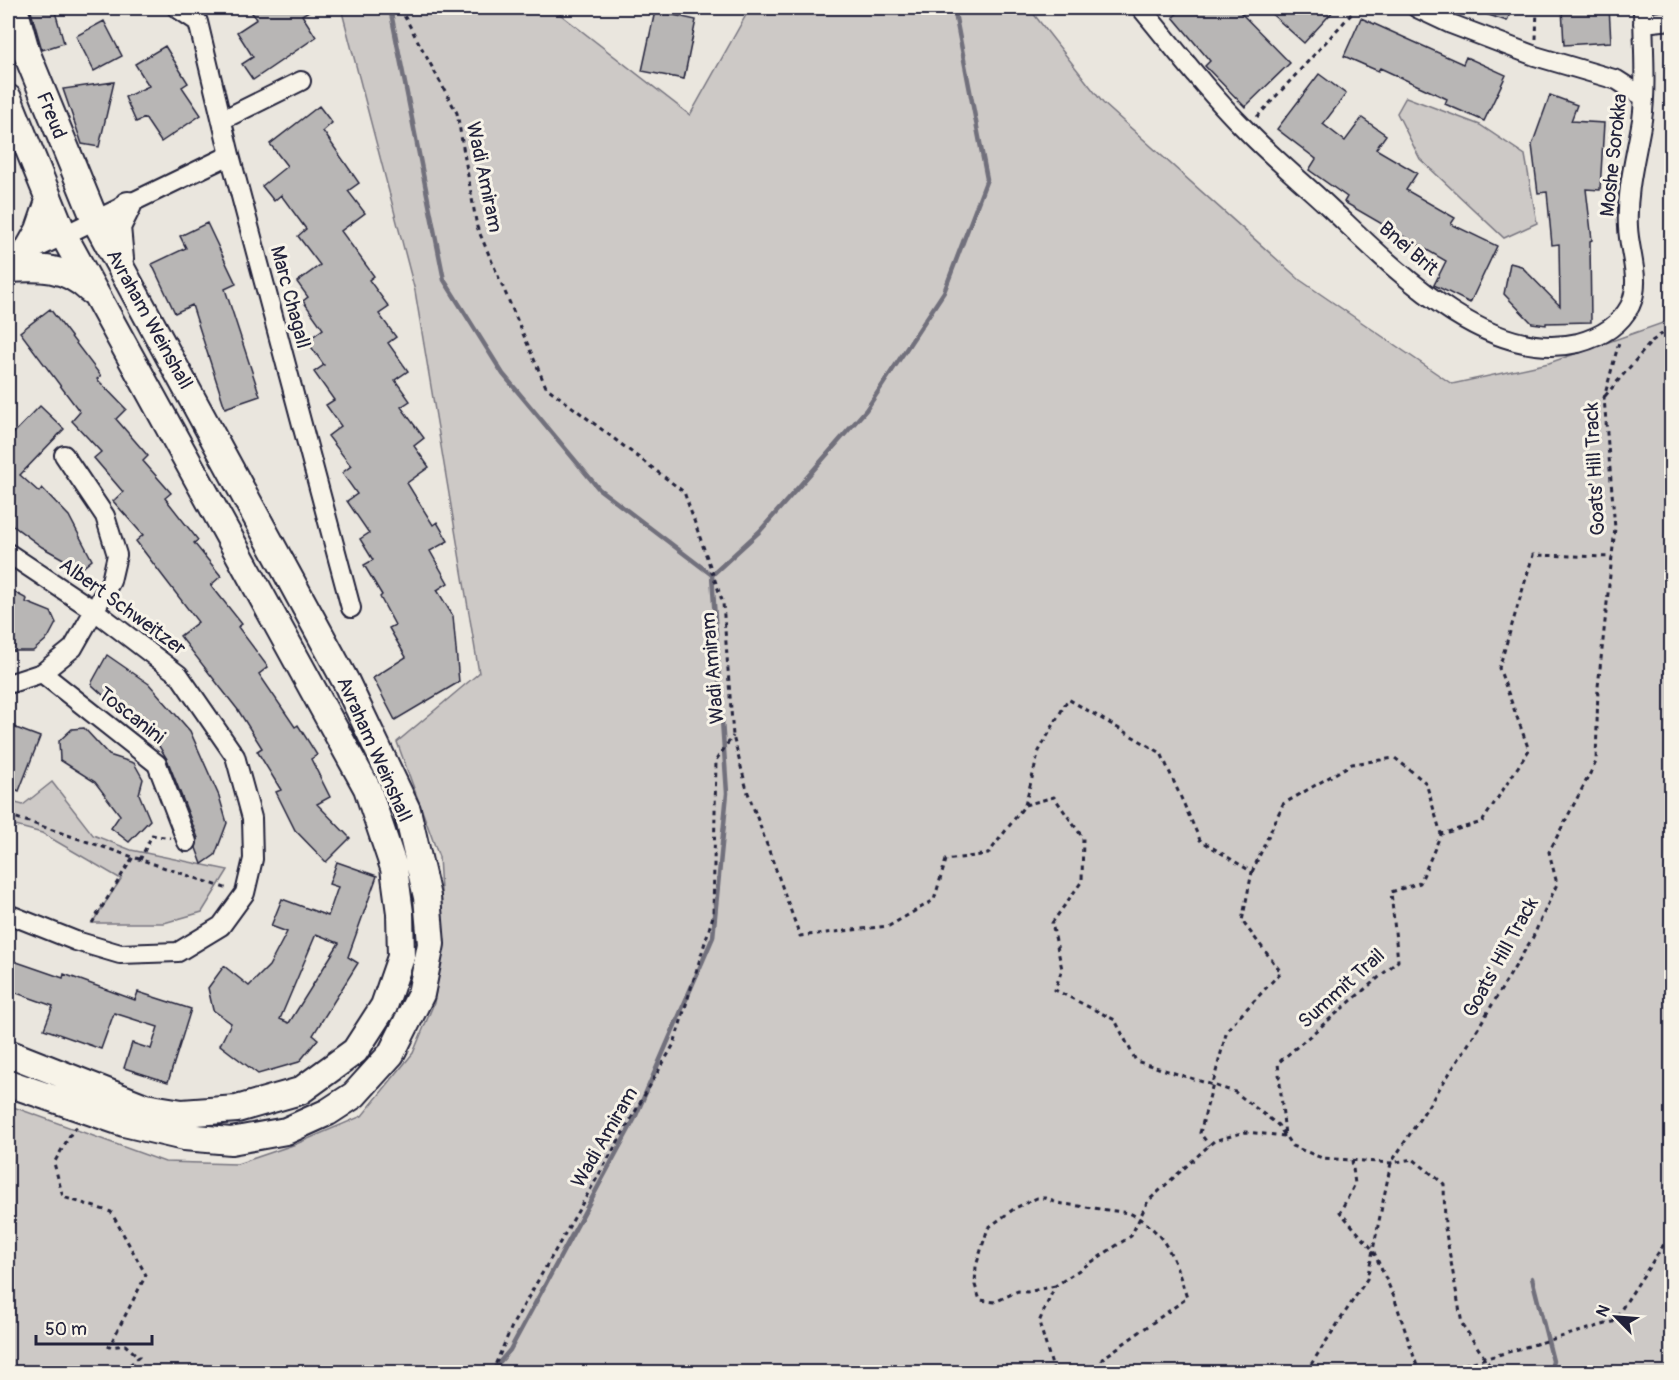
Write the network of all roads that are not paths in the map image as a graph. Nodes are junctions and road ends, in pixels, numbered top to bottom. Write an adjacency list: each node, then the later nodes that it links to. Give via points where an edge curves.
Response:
1 (14, 8): 16 (main road, Freud, via 27,54)
2 (177, 8): 12 (street, Marc Chagall, via 198,22)
3 (1141, 8): 21 (street, Bnei Brit, via 1245,130 1403,276 1476,325 1511,339 1545,345)
4 (1418, 8): 8 (street, via 1535,56)
5 (1643, 15): 6 (street); 7 (street, Moshe Sorokka)
6 (1671, 20)
7 (1643, 71): 8 (street); 10 (street, Moshe Sorokka)
8 (1617, 80): 10 (street)
9 (301, 81): 12 (street)
10 (1642, 96): 21 (street, Moshe Sorokka, via 1628,207 1635,284 1630,304 1625,314 1601,335)
11 (8, 98): 14 (main road, Freud)
12 (222, 120): 13 (street, Marc Chagall)
13 (230, 155): 15 (street); 24 (street, Marc Chagall)
14 (49, 201): 17 (main road, Freud); 18 (main road, via 39,230)
15 (128, 205): 16 (street); 19 (main road, via 117,226)
16 (95, 220): 17 (street); 19 (main road, Avraham Weinshall)
17 (64, 236): 18 (street); 20 (main road, Avraham Weinshall)
18 (13, 262): 20 (main road, via 55,268 80,281)
19 (120, 265): 31 (main road, Avraham Weinshall, via 346,682 407,810 427,897 432,944 421,994 391,1054 354,1095 286,1131 231,1141 184,1137 96,1114)
20 (97, 296): 30 (main road, Avraham Weinshall, via 367,788 394,868 401,957 384,1006 355,1051 300,1091 237,1109 182,1113 145,1107)
21 (1573, 344)
22 (64, 455): 25 (street, via 105,516 117,555 111,580)
23 (8, 553): 25 (street, Albert Schweitzer)
24 (351, 608)
25 (95, 611): 26 (street, via 73,648); 29 (street, Albert Schweitzer, via 179,675 236,756 252,818 254,859 244,893 221,926 178,952 120,954)
26 (42, 673): 27 (street); 28 (street, Toscanini, via 157,764)
27 (8, 684)
28 (187, 842)
29 (8, 914)
30 (8, 1053)
31 (8, 1083)

